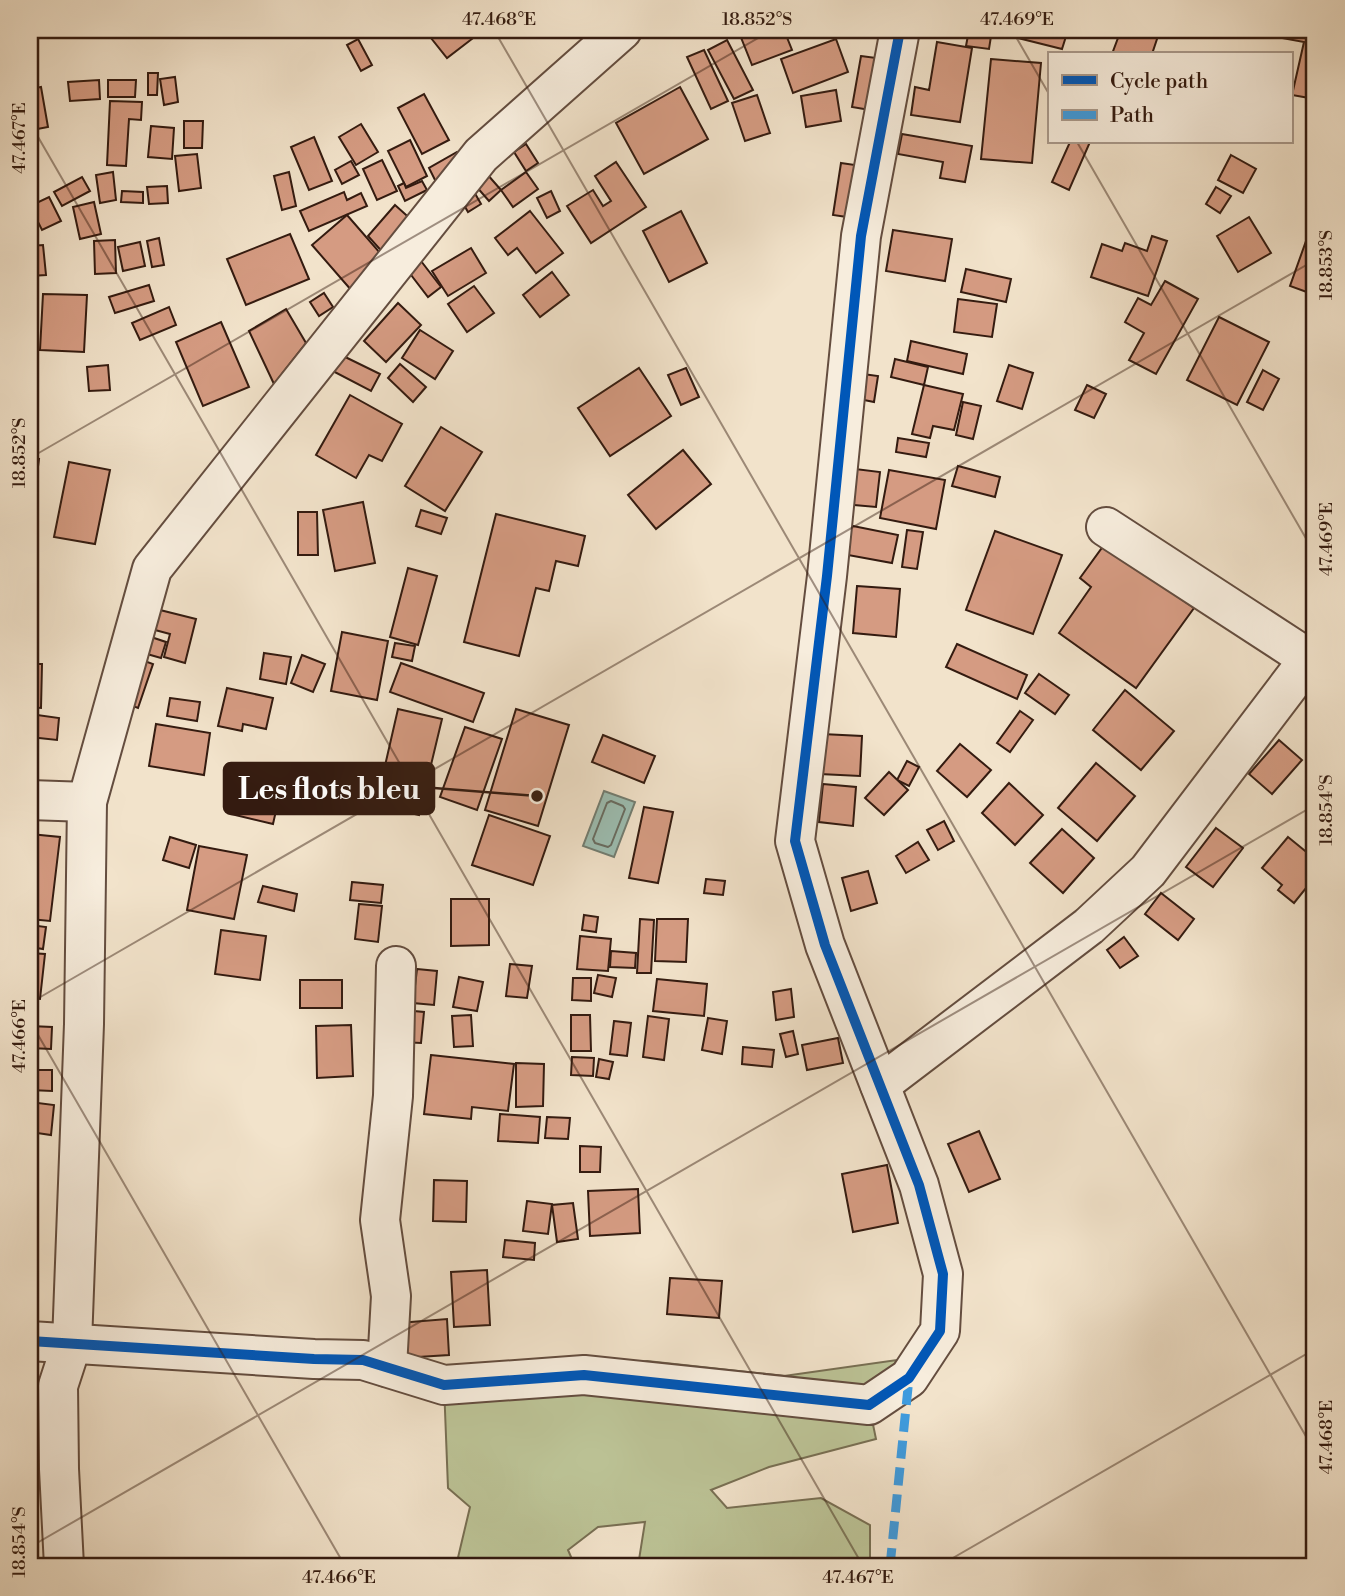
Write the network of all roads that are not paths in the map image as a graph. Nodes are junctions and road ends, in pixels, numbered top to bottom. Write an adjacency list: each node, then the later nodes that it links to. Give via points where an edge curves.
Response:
1 (622, 30): 6 (street, via 481,155 152,569)
2 (900, 30): 8 (street, via 861,236 795,841 825,944)
3 (1105, 527): 4 (street)
4 (1312, 655): 8 (street, via 1148,871 1089,926)
5 (30, 800): 6 (street)
6 (87, 802): 10 (street)
7 (396, 965): 11 (street, via 393,1096 380,1220 391,1296)
8 (880, 1085): 11 (street, via 919,1185 943,1274 940,1331 909,1378 869,1405 584,1375 444,1385)
9 (30, 1341): 10 (street)
10 (72, 1343): 11 (street, via 363,1360); 12 (street, via 58,1386)
11 (387, 1367)
12 (64, 1566)

